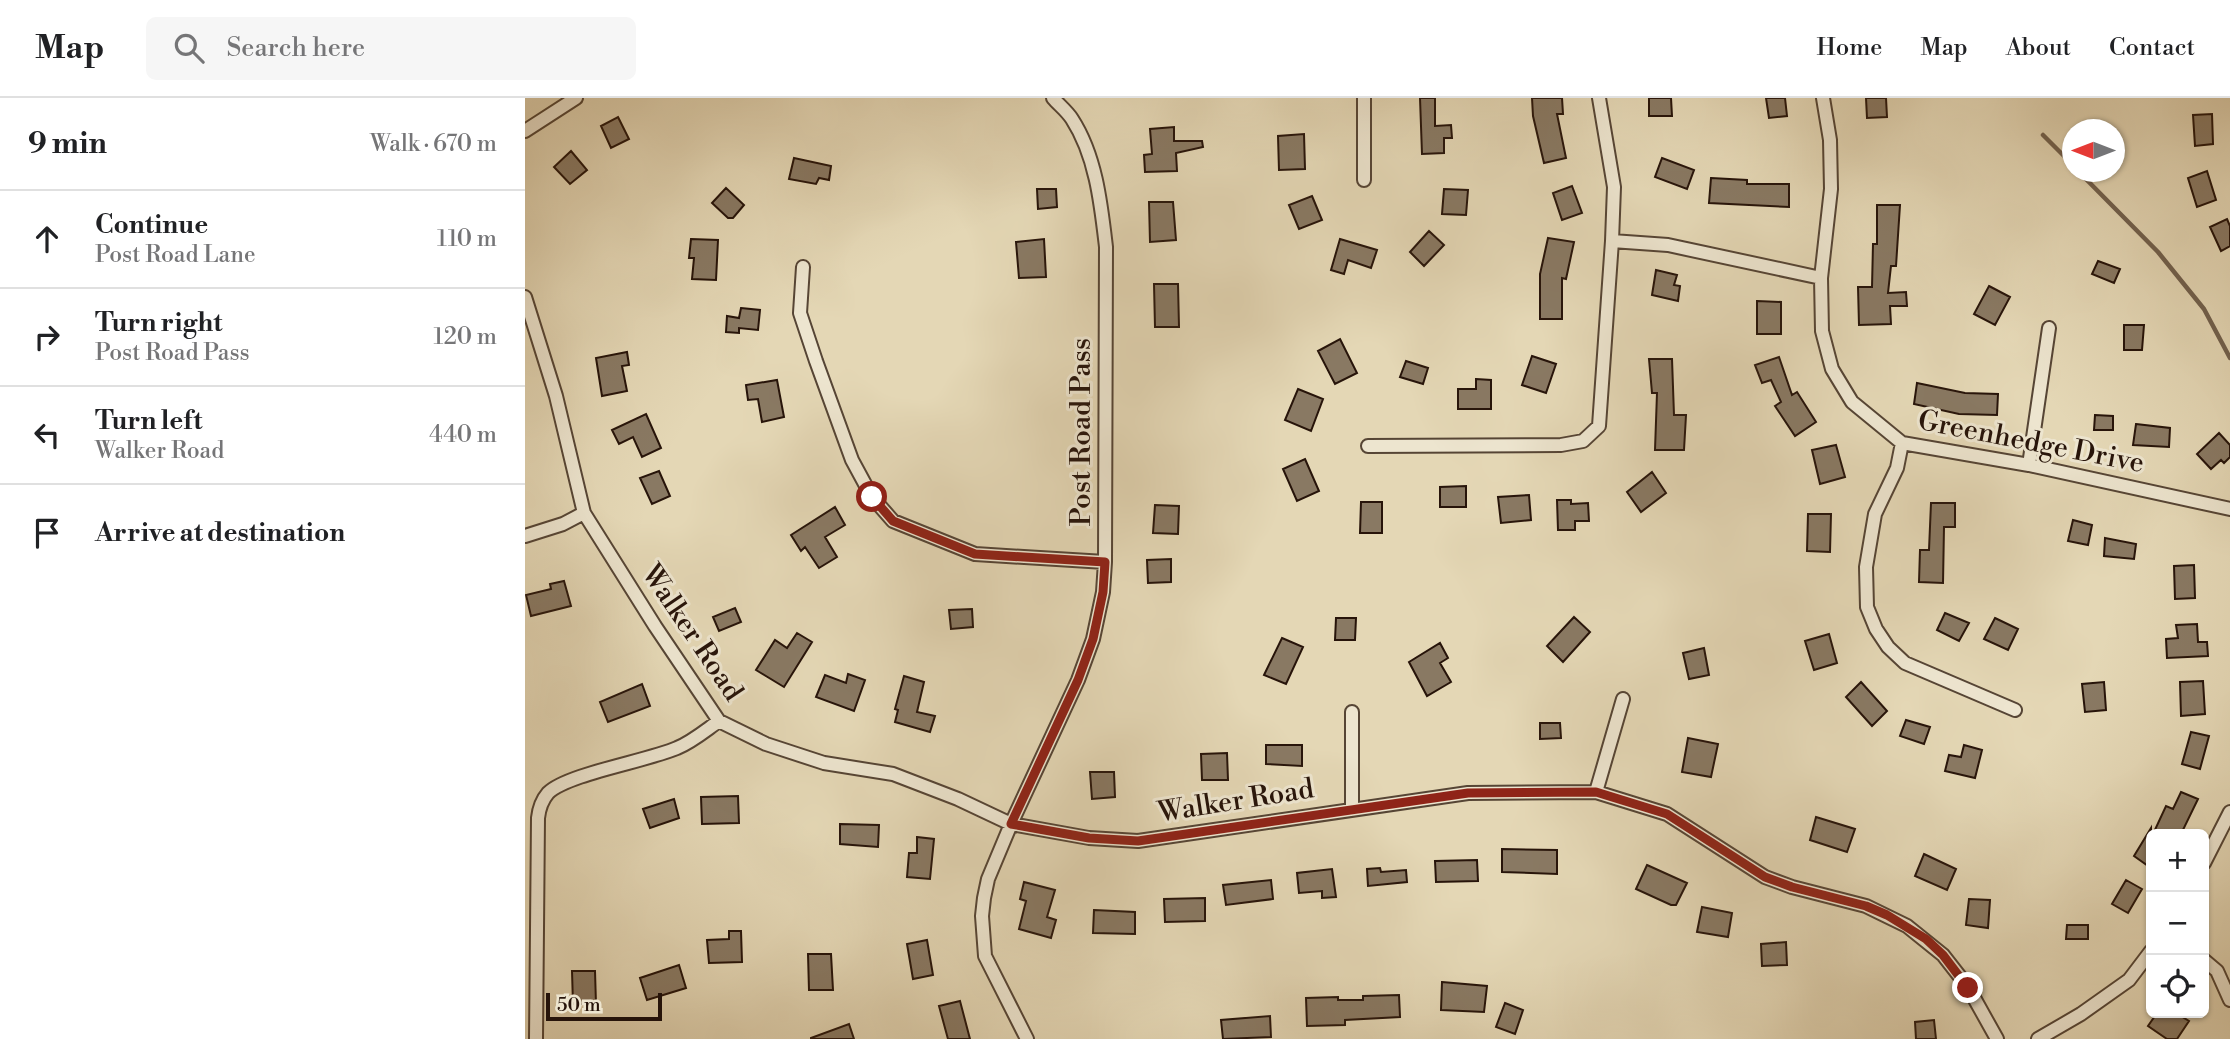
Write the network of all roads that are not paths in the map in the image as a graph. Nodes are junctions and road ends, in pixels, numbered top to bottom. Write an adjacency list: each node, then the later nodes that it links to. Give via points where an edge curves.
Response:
1 (576, 98): 6 (street)
2 (1053, 98): 19 (street, Post Road Pass, via 1072,119 1090,160 1106,247)
3 (1364, 98): 7 (street)
4 (1599, 98): 8 (street, via 1614,187)
5 (1823, 98): 10 (street, Greenhedge Drive, via 1831,189)
6 (525, 131)
7 (1364, 180)
8 (1612, 241): 10 (street, via 1668,245); 14 (street, via 1599,426 1583,441 1522,446)
9 (803, 267): 19 (street, via 800,313 816,361 852,460 872,497 893,521 975,554)
10 (1821, 278): 13 (street, Greenhedge Drive, via 1822,331 1832,369 1852,402)
11 (525, 297): 17 (street, Walker Road, via 556,396)
12 (2049, 328): 15 (street)
13 (1902, 443): 15 (street, Greenhedge Drive); 21 (street, via 1897,468 1875,514 1866,567 1867,607 1875,629 1905,663)
14 (1368, 446)
15 (2029, 465): 16 (street, Greenhedge Drive)
16 (2230, 509)
17 (584, 513): 18 (street); 23 (street, Walker Road)
18 (525, 536)
19 (1105, 562): 27 (street, Post Road Pass, via 1093,639)
20 (1623, 699): 24 (street)
21 (2015, 710)
22 (1353, 712): 25 (street)
23 (719, 721): 27 (street, Walker Road, via 766,744 824,763 893,775); 32 (street, via 681,747 570,780 546,795 538,818)
24 (1596, 792): 25 (street, Walker Road, via 1468,793); 34 (street, Walker Road, via 1667,814 1765,877 1866,906 1907,926 1943,955)
25 (1353, 808): 27 (street, Walker Road, via 1138,841 1089,838)
26 (2230, 812): 28 (street)
27 (1011, 824): 33 (street, Post Road Pass, via 988,879 982,916 985,956)
28 (2209, 853)
29 (2148, 955): 35 (street, via 2129,980)
30 (2209, 964): 31 (street)
31 (2230, 1000)
32 (536, 1039)
33 (1027, 1039)
34 (1997, 1039)
35 (2038, 1039)

